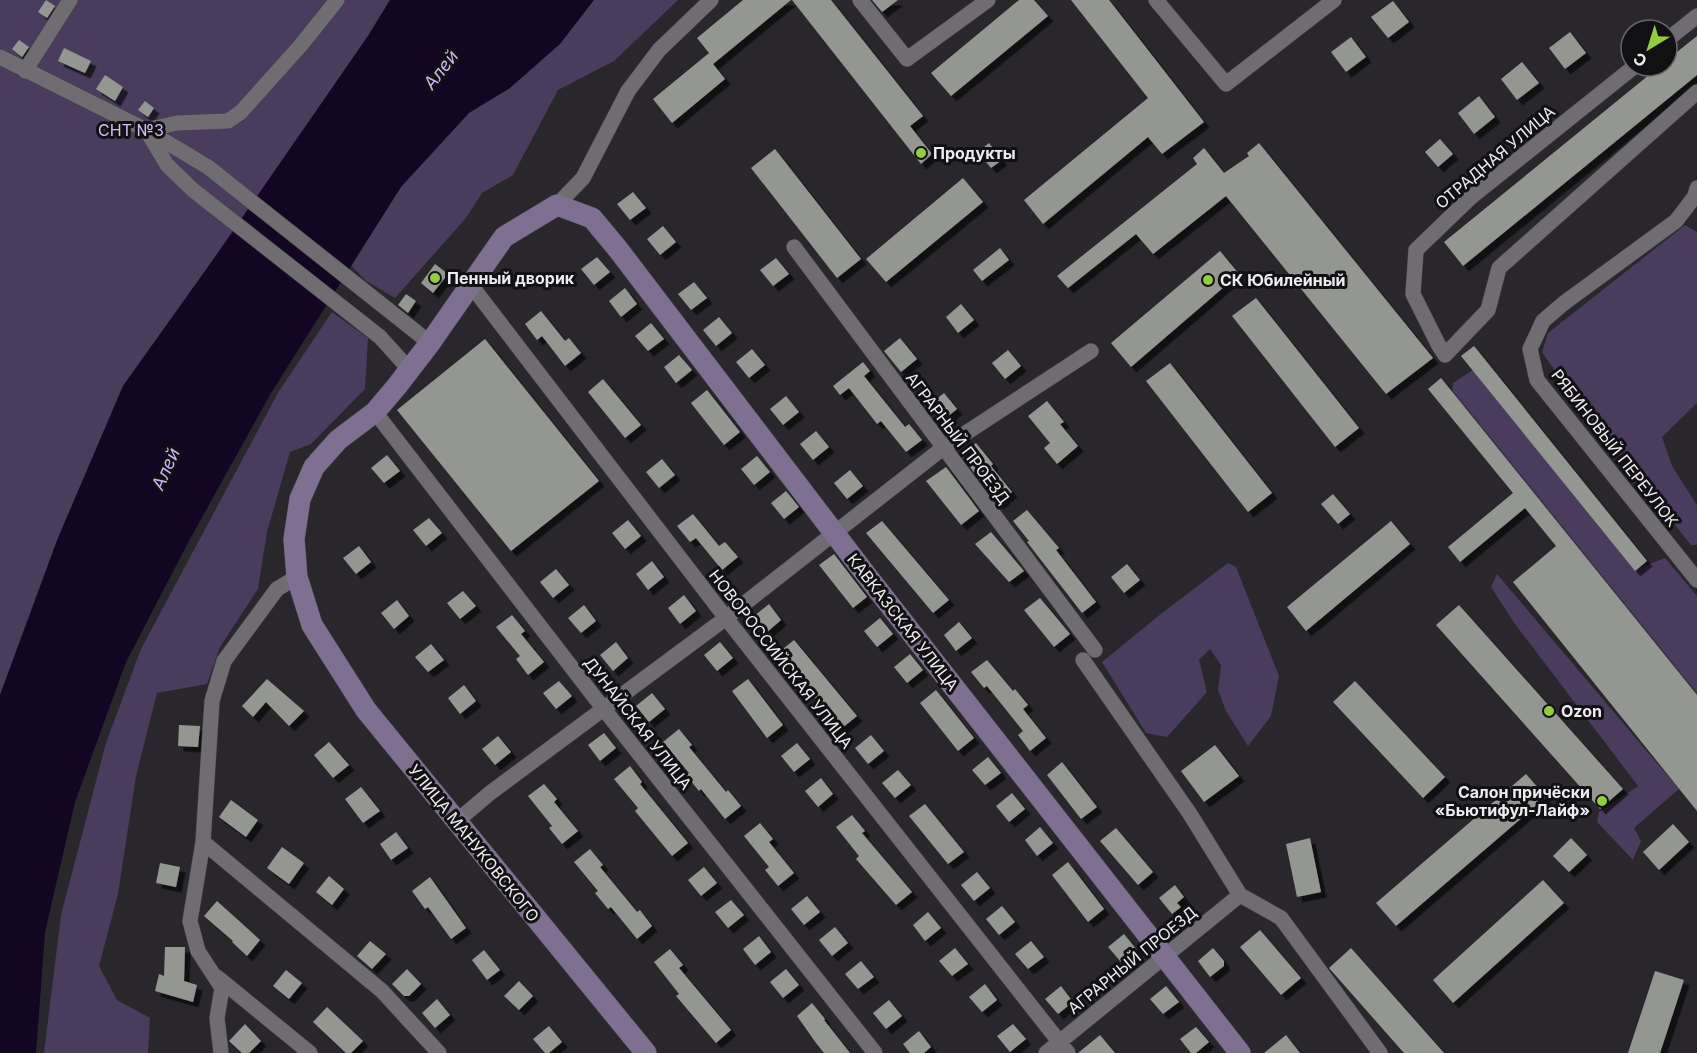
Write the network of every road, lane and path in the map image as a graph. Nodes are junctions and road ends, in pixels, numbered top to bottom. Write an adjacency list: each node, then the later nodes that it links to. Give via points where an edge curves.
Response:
1 (70, 0): 11 (street)
2 (337, 0): 14 (street, via 241,112 228,121 177,123)
3 (711, 0): 16 (street, via 659,50 628,91 583,178)
4 (860, 0): 5 (street, via 907,59)
5 (988, 0)
6 (1156, 0): 7 (street, via 1226,84)
7 (1334, 0)
8 (1697, 16): 9 (street)
9 (1679, 30)
10 (0, 57): 11 (street)
11 (25, 71): 14 (street)
12 (1620, 78): 13 (street, ОТРАДНАЯ УЛИЦА, via 1470,198 1416,250 1413,294 1445,355 1488,309 1499,268)
13 (1697, 92)
14 (146, 130): 19 (street, via 211,170); 21 (street, via 167,165 193,190 380,337)
15 (1697, 188): 26 (street, РЯБИНОВЫЙ ПЕРЕУЛОК, via 1676,221 1543,321 1530,349 1537,380)
16 (557, 205): 18 (street, УЛИЦА МАНУКОВСКОГО, via 504,237); 24 (street, КАВКАЗСКАЯ УЛИЦА, via 592,218)
17 (794, 247): 23 (street, АГРАРНЫЙ ПРОЕЗД)
18 (470, 284): 19 (street, УЛИЦА МАНУКОВСКОГО); 27 (street, НОВОРОССИЙСКАЯ УЛИЦА)
19 (430, 343): 21 (street, УЛИЦА МАНУКОВСКОГО)
20 (1091, 351): 23 (street)
21 (409, 369): 22 (street, УЛИЦА МАНУКОВСКОГО)
22 (375, 412): 25 (street, УЛИЦА МАНУКОВСКОГО, via 338,440 314,467 300,499 294,539); 30 (street, ДУНАЙСКАЯ УЛИЦА)
23 (943, 448): 24 (street); 28 (street, АГРАРНЫЙ ПРОЕЗД)
24 (834, 532): 27 (street); 34 (street, КАВКАЗСКАЯ УЛИЦА)
25 (297, 577): 31 (street, УЛИЦА МАНУКОВСКОГО, via 312,625 366,710); 32 (street, via 277,588 224,661 212,701)
26 (1697, 580)
27 (726, 618): 30 (street); 36 (street, НОВОРОССИЙСКАЯ УЛИЦА)
28 (1095, 650)
29 (1083, 660): 33 (street, via 1190,814)
30 (603, 708): 31 (street); 41 (street, ДУНАЙСКАЯ УЛИЦА)
31 (457, 821): 40 (street, УЛИЦА МАНУКОВСКОГО)
32 (203, 842): 35 (street, via 190,921 198,951); 39 (street, via 382,991)
33 (1240, 895): 34 (street, АГРАРНЫЙ ПРОЕЗД); 44 (street, via 1281,918)
34 (1164, 956): 36 (street, АГРАРНЫЙ ПРОЕЗД); 43 (street, КАВКАЗСКАЯ УЛИЦА)
35 (211, 971): 37 (street, via 222,988 217,1018); 38 (street)
36 (1064, 1048): 42 (street, АГРАРНЫЙ ПРОЕЗД)
37 (221, 1053)
38 (310, 1053)
39 (439, 1053)
40 (646, 1053)
41 (875, 1053)
42 (1047, 1053)
43 (1240, 1053)
44 (1380, 1053)

